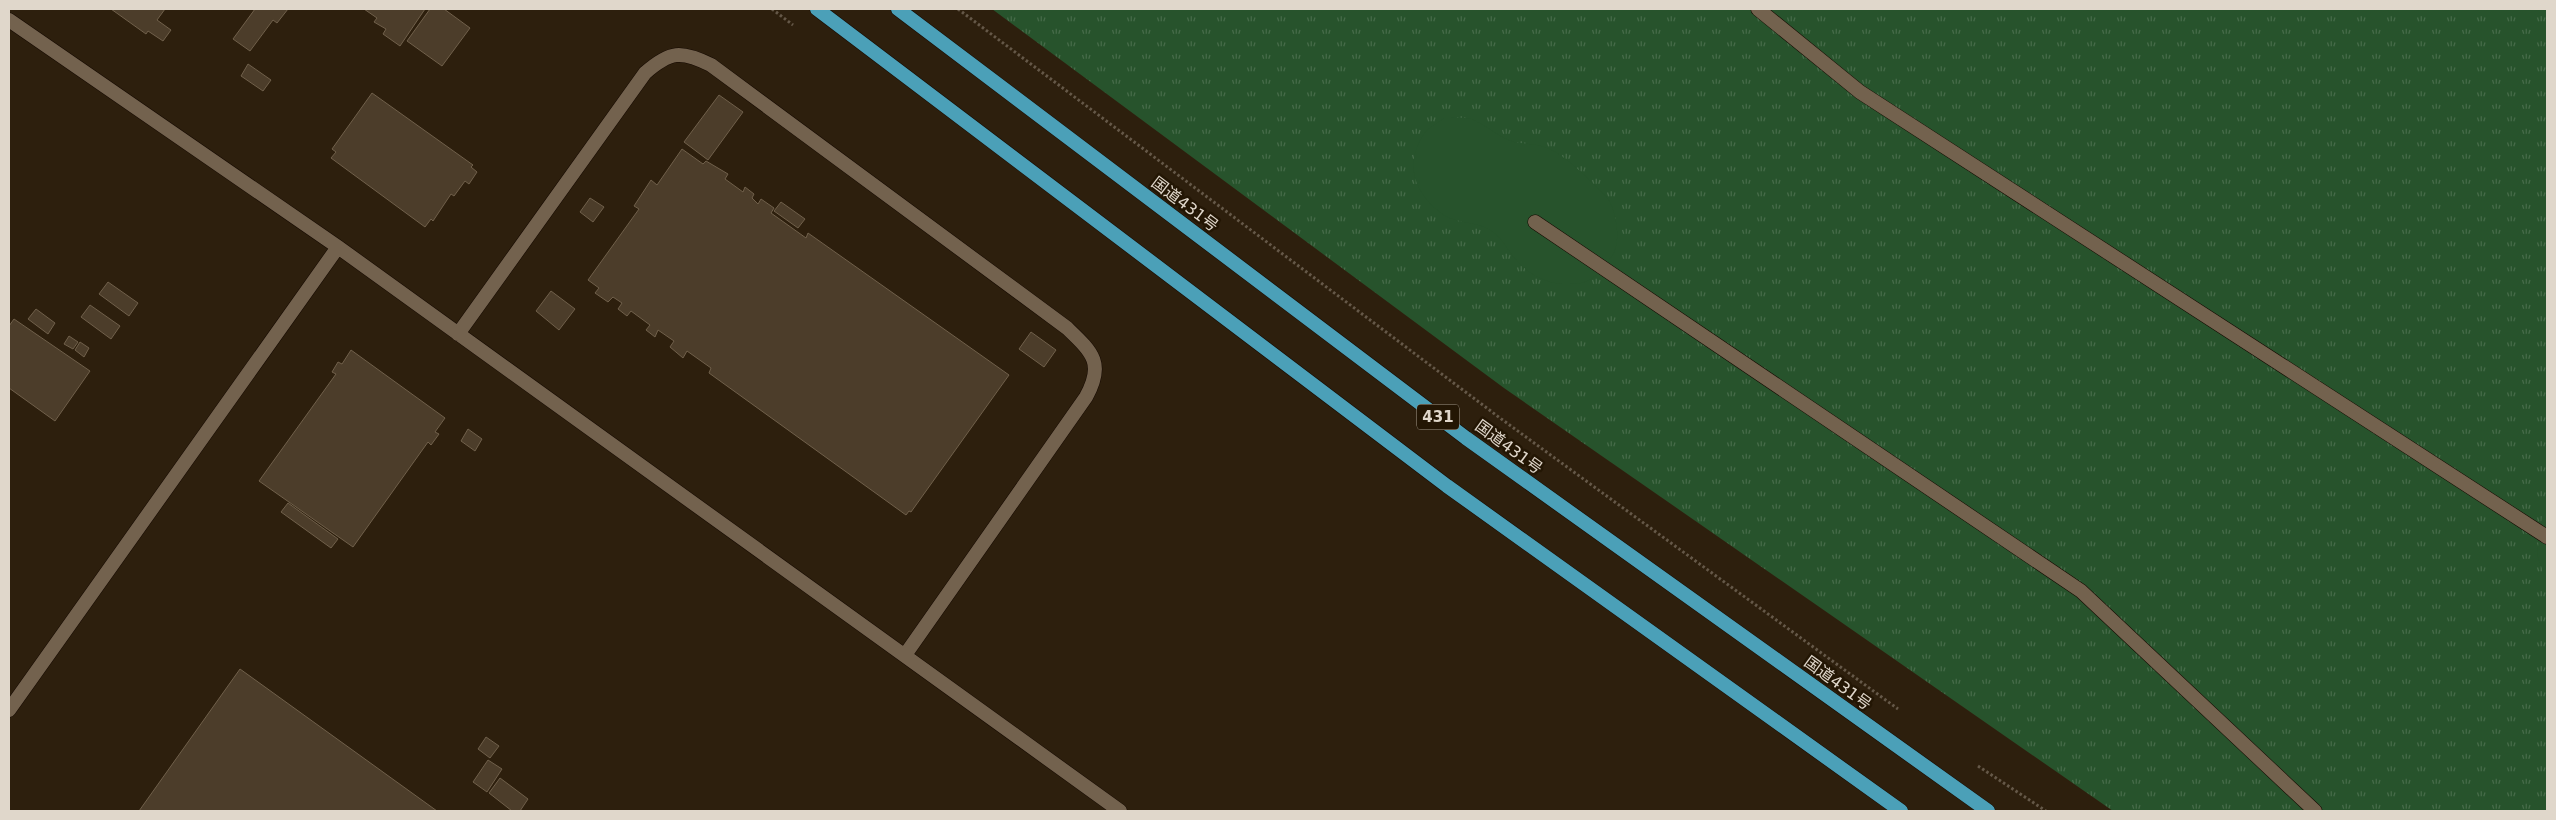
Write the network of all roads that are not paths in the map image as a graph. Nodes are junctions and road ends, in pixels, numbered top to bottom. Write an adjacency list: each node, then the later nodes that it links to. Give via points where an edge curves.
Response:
1 (817, 9): 12 (highway, via 1447,486)
2 (898, 9): 13 (highway, 国道431号 / 431, via 1466,438)
3 (1758, 9): 8 (lane, via 1860,92)
4 (9, 20): 6 (lane)
5 (1536, 222): 14 (lane, via 2081,591)
6 (338, 247): 7 (lane); 10 (lane)
7 (458, 334): 9 (lane); 9 (lane, via 645,73 660,59 677,54 695,57 711,65 1067,328 1088,348 1097,370 1094,384 1086,397)
8 (2547, 538)
9 (904, 655): 11 (lane)
10 (9, 710)
11 (1120, 811)
12 (1901, 811)
13 (1988, 811)
14 (2315, 811)

